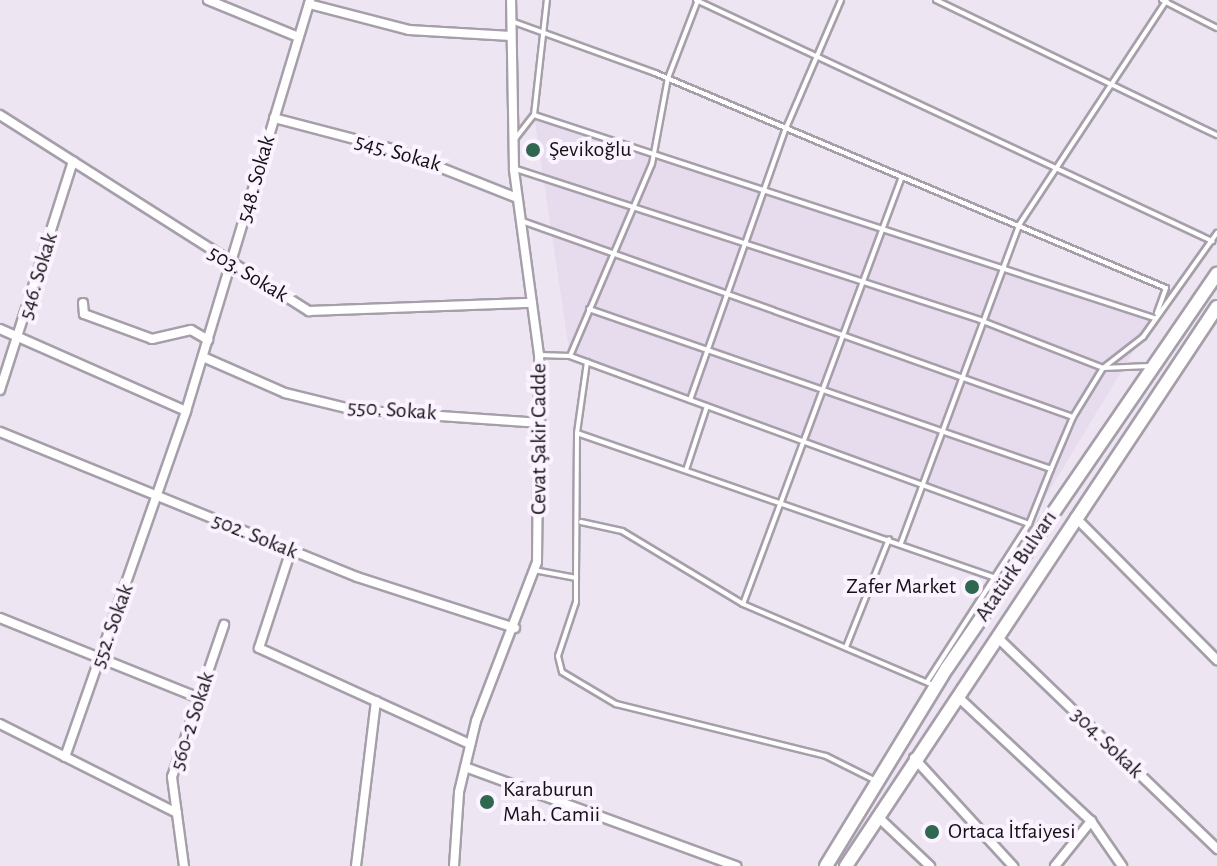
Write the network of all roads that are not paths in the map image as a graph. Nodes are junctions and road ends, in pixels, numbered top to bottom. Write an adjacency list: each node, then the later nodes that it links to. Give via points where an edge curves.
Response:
1 (208, 0): 13 (street)
2 (511, 0): 9 (street, Cevat Şakir Cadde)
3 (547, 0): 11 (lane)
4 (697, 0): 14 (lane); 15 (lane)
5 (841, 0): 14 (lane)
6 (936, 0): 16 (lane)
7 (1165, 1): 10 (lane); 16 (lane)
8 (310, 2): 12 (street, via 409,30); 13 (street, 548. Sokak)
9 (511, 22): 11 (lane); 12 (street, Cevat Şakir Cadde)
10 (1217, 28)
11 (543, 30): 15 (lane); 18 (lane)
12 (511, 36): 22 (street, Cevat Şakir Cadde)
13 (298, 37): 19 (street, 548. Sokak)
14 (812, 60): 20 (lane); 26 (lane)
15 (668, 78): 20 (lane); 23 (lane)
16 (1112, 86): 21 (lane); 26 (lane)
17 (0, 115): 24 (street, 503. Sokak)
18 (534, 115): 22 (lane); 23 (lane)
19 (274, 118): 29 (street, 545. Sokak, via 396,150); 38 (street, 548. Sokak)
20 (786, 128): 27 (lane); 28 (lane)
21 (1217, 135)
22 (514, 141): 25 (street, Cevat Şakir Cadde)
23 (649, 153): 28 (lane); 30 (lane)
24 (73, 161): 38 (street, 503. Sokak); 51 (street, 546. Sokak)
25 (514, 169): 29 (street, Cevat Şakir Cadde); 30 (lane)
26 (1058, 171): 32 (lane); 35 (lane)
27 (901, 179): 32 (lane); 33 (lane)
28 (765, 191): 33 (lane); 36 (lane)
29 (517, 198): 31 (street, Cevat Şakir Cadde)
30 (634, 206): 36 (lane); 37 (lane)
31 (520, 220): 37 (lane); 44 (street, Cevat Şakir Cadde)
32 (1019, 225): 39 (lane); 47 (lane, via 1166,288)
33 (881, 230): 39 (lane); 41 (lane)
34 (1217, 233): 35 (lane)
35 (1212, 241): 47 (lane)
36 (747, 243): 41 (lane); 42 (lane)
37 (613, 253): 42 (lane); 46 (lane)
38 (231, 263): 44 (street, 503. Sokak, via 309,311); 52 (street, 548. Sokak)
39 (1001, 269): 47 (lane); 48 (lane)
40 (1217, 273): 58 (main road, Atatürk Bulvarı)
41 (863, 281): 48 (lane); 50 (lane)
42 (728, 294): 50 (lane); 53 (lane)
43 (83, 303): 52 (street, via 84,314 152,339 191,330)
44 (532, 303): 54 (street, Cevat Şakir Cadde)
45 (1217, 307): 77 (main road, Atatürk Bulvarı)
46 (589, 309): 53 (lane); 55 (lane)
47 (1154, 318): 59 (lane)
48 (980, 320): 59 (lane); 60 (lane)
49 (0, 329): 51 (street)
50 (842, 335): 60 (lane); 62 (lane)
51 (19, 337): 61 (street, 546. Sokak); 65 (street)
52 (208, 340): 56 (street, 548. Sokak)
53 (708, 350): 62 (lane); 63 (lane)
54 (539, 355): 55 (lane); 67 (street, Cevat Şakir Cadde)
55 (570, 356): 57 (lane)
56 (203, 357): 65 (street, 548. Sokak); 67 (street, 550. Sokak, via 285,393 354,410)
57 (587, 362): 63 (lane); 70 (lane)
58 (1151, 366): 59 (lane); 85 (main road, Atatürk Bulvarı)
59 (1103, 368): 66 (lane)
60 (961, 377): 66 (lane); 68 (lane)
61 (0, 390)
62 (822, 390): 68 (lane); 71 (lane)
63 (690, 400): 64 (lane)
64 (707, 406): 71 (lane); 73 (lane)
65 (186, 411): 75 (street, 548. Sokak)
66 (1073, 417): 72 (lane)
67 (541, 423): 83 (street, Cevat Şakir Cadde)
68 (941, 431): 72 (lane); 74 (lane)
69 (0, 432): 75 (street, 502. Sokak)
70 (577, 433): 73 (lane); 78 (lane)
71 (803, 442): 74 (lane); 76 (lane)
72 (1051, 469): 79 (lane)
73 (686, 470): 76 (lane)
74 (922, 485): 79 (lane); 81 (lane)
75 (158, 496): 82 (street, 502. Sokak); 92 (street, 552. Sokak)
76 (785, 504): 80 (lane); 86 (lane)
77 (1075, 517): 90 (main road, Atatürk Bulvarı); 93 (street)
78 (581, 522): 84 (lane); 86 (lane, via 622,531)
79 (1029, 524): 85 (lane)
80 (889, 539): 81 (lane); 91 (lane)
81 (901, 543): 85 (lane)
82 (291, 550): 89 (street, 502. Sokak); 97 (street, via 259,648)
83 (534, 570): 84 (lane); 89 (street, Cevat Şakir Cadde)
84 (576, 578): 103 (lane, via 558,656 562,672 616,704 826,756)
85 (1001, 580): 94 (main road, Atatürk Bulvarı)
86 (743, 604): 91 (lane)
87 (0, 618): 92 (street)
88 (224, 625): 96 (street, 560-2 Sokak)
89 (515, 628): 99 (street, Cevat Şakir Cadde)
90 (997, 637): 95 (main road, Atatürk Bulvarı); 107 (street, 304. Sokak)
91 (846, 647): 94 (lane)
92 (100, 660): 96 (street); 100 (street, 552. Sokak)
93 (1217, 660)
94 (932, 684): 103 (main road, Atatürk Bulvarı)
95 (957, 696): 101 (main road, Atatürk Bulvarı); 106 (street)
96 (199, 698): 104 (street, 560-2 Sokak, via 172,777)
97 (376, 701): 99 (street); 109 (street)
98 (0, 724): 100 (street)
99 (470, 744): 102 (street, Cevat Şakir Cadde)
100 (65, 757): 104 (street)
101 (914, 758): 105 (main road, Atatürk Bulvarı); 115 (street)
102 (465, 767): 110 (street, Cevat Şakir Cadde); 111 (street)
103 (878, 782): 112 (main road, Atatürk Bulvarı)
104 (177, 813): 108 (street, 560-2 Sokak)
105 (877, 816): 113 (main road, Atatürk Bulvarı); 114 (street)
106 (1091, 821): 116 (street); 117 (street)
107 (1217, 849)
108 (184, 866)
109 (356, 866)
110 (454, 866)
111 (736, 866)
112 (826, 866)
113 (846, 866)
114 (930, 866)
115 (1013, 866)
116 (1055, 866)
117 (1122, 866)

